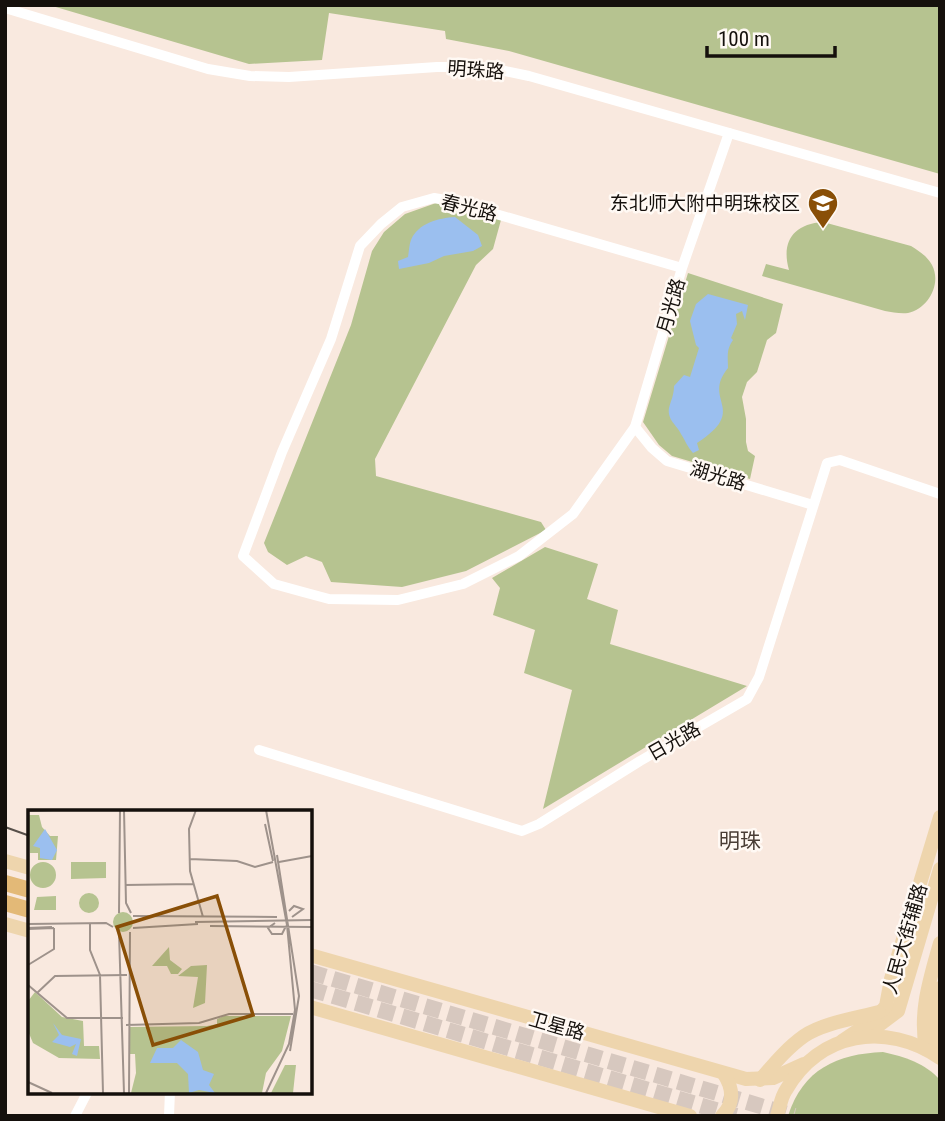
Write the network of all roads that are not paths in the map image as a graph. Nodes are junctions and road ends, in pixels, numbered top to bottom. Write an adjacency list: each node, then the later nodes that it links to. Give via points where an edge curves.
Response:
1 (5, 8): 2 (street, 明珠路, via 208,69 289,77 486,67)
2 (726, 132): 3 (street, 明珠路); 4 (street, 月光路, via 719,167)
3 (940, 193)
4 (682, 268): 5 (street, 月光路); 6 (street, 春光路, via 451,201 434,198 402,207 360,246 331,339)
5 (635, 427): 6 (street, 月光路, via 573,514 519,556 463,584 398,600 329,598 274,584 243,556); 8 (street, 湖光路, via 667,461)
6 (282, 452)
7 (940, 494): 8 (street, 日光路, via 840,460 827,463)
8 (813, 505): 9 (street, 日光路, via 759,677 747,699 539,824 522,831)
9 (259, 750)
10 (940, 817): 24 (main road, 人民大街辅路)
11 (5, 861): 12 (main road)
12 (28, 867)
13 (940, 869): 25 (main road, via 898,1011)
14 (5, 883): 15 (highway)
15 (28, 889)
16 (5, 903): 17 (highway)
17 (28, 909)
18 (5, 924): 19 (main road)
19 (28, 930)
20 (940, 943): 27 (main road, via 922,1018)
21 (312, 956): 30 (main road, 卫星路)
22 (940, 988): 27 (main road, via 934,1007)
23 (312, 1008): 36 (main road)
24 (881, 1012): 26 (main road, 人民大街辅路); 31 (main road, via 806,1034)
25 (866, 1035): 26 (main road); 27 (main road)
26 (842, 1041): 29 (main road)
27 (934, 1042): 28 (main road)
28 (940, 1058)
29 (804, 1064): 31 (main road, 卫星路); 38 (main road, via 785,1091)
30 (724, 1074): 31 (main road, 卫星路); 37 (main road, via 732,1092)
31 (760, 1080)
32 (87, 1093): 34 (street)
33 (170, 1093): 35 (street)
34 (75, 1116)
35 (169, 1116)
36 (690, 1116)
37 (722, 1116)
38 (777, 1116)

